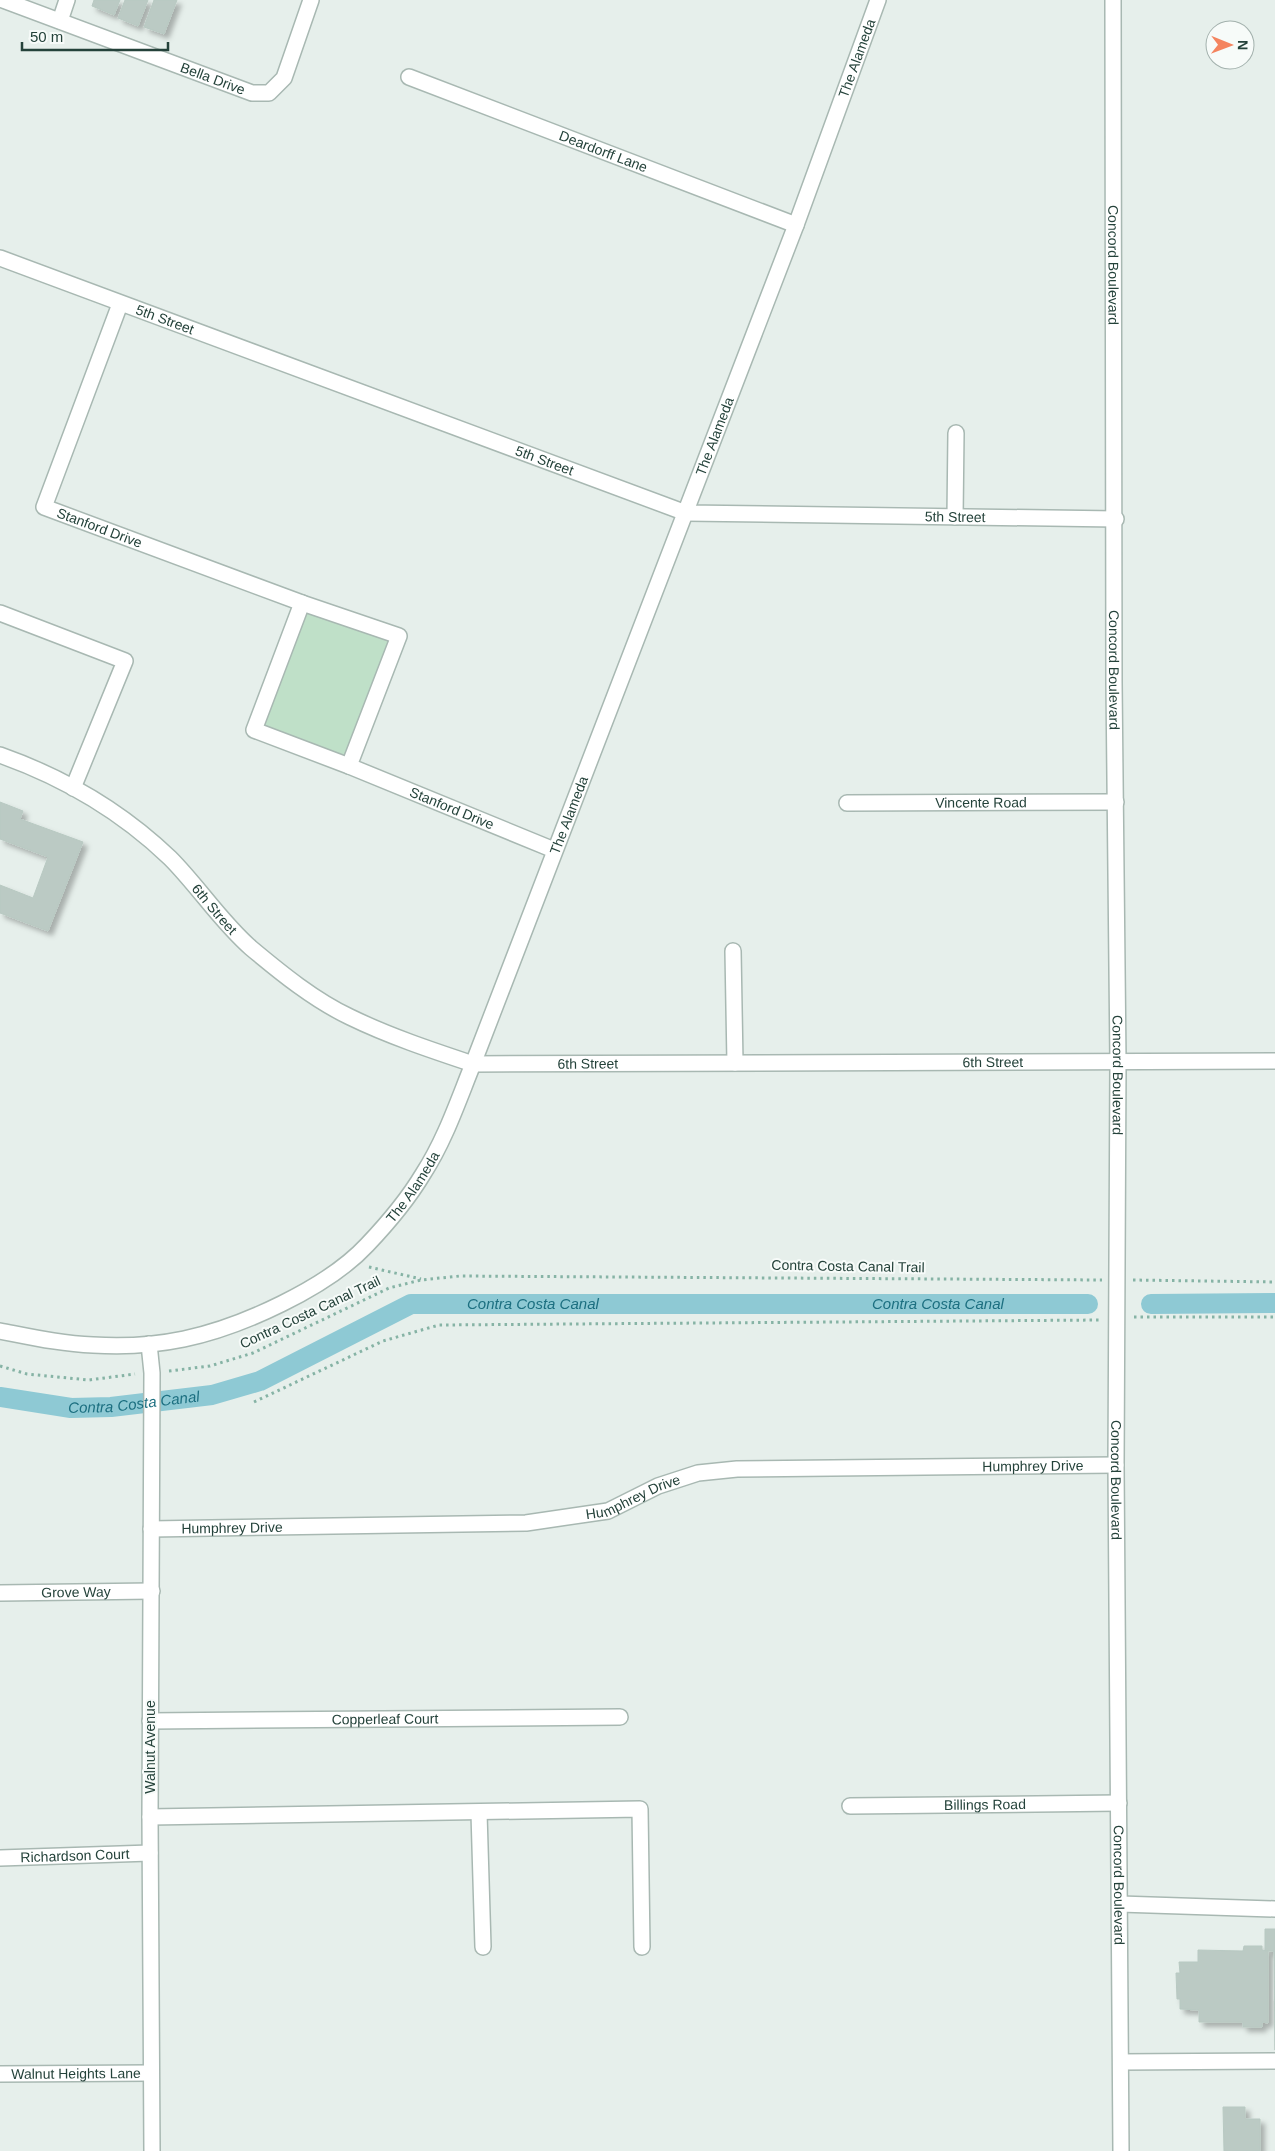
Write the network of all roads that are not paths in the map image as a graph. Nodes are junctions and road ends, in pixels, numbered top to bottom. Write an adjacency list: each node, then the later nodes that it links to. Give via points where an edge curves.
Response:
1 (3, 0): 6 (street, Bella Drive)
2 (67, 0): 6 (street)
3 (311, 0): 6 (street, Bella Drive, via 284,78 269,93 252,93)
4 (878, 0): 8 (street, The Alameda)
5 (1113, 0): 14 (street, Concord Boulevard)
6 (60, 21)
7 (409, 77): 8 (street, Deardorff Lane)
8 (796, 225): 12 (street, The Alameda)
9 (0, 258): 10 (street, 5th Street)
10 (120, 304): 12 (street, 5th Street); 15 (street, Stanford Drive, via 44,507)
11 (956, 433): 13 (street)
12 (686, 513): 13 (street, 5th Street); 22 (street, The Alameda)
13 (955, 517): 14 (street, 5th Street)
14 (1116, 519): 20 (street, Concord Boulevard)
15 (302, 603): 18 (street, Stanford Drive, via 254,730); 18 (street, Stanford Drive, via 399,636)
16 (0, 613): 19 (street, via 124,661)
17 (0, 755): 19 (street, 6th Street)
18 (349, 766): 22 (street, Stanford Drive)
19 (73, 788): 27 (street, 6th Street, via 128,823 169,858 246,943 299,986 348,1017)
20 (1116, 802): 21 (street, Vincente Road); 25 (street, Concord Boulevard)
21 (847, 803)
22 (554, 850): 27 (street, The Alameda)
23 (733, 952): 26 (street)
24 (1275, 1061): 25 (street, 6th Street)
25 (1118, 1062): 26 (street, 6th Street); 30 (street, Concord Boulevard)
26 (735, 1063): 27 (street, 6th Street)
27 (473, 1064): 29 (street, The Alameda, via 450,1121 423,1174 367,1246 311,1289 274,1307 184,1339)
28 (0, 1331): 29 (street, The Alameda, via 94,1346)
29 (150, 1344): 31 (street, Walnut Avenue)
30 (1116, 1465): 31 (street, Humphrey Drive, via 737,1469 698,1473 658,1486 608,1510 526,1523); 36 (street, Concord Boulevard)
31 (151, 1529): 32 (street, Walnut Avenue)
32 (152, 1591): 33 (street, Grove Way); 35 (street, Walnut Avenue)
33 (0, 1593)
34 (620, 1718): 35 (street, Copperleaf Court)
35 (150, 1721): 39 (street, Walnut Avenue)
36 (1119, 1803): 37 (street, Billings Road); 42 (street, Concord Boulevard)
37 (850, 1806)
38 (478, 1813): 39 (street); 44 (street); 45 (street, via 640,1809)
39 (150, 1817): 40 (street, Walnut Avenue)
40 (150, 1854): 41 (street, Richardson Court); 48 (street, Walnut Avenue)
41 (0, 1858)
42 (1120, 1904): 43 (street); 47 (street, Concord Boulevard)
43 (1275, 1909)
44 (483, 1947)
45 (642, 1947)
46 (1275, 2061): 47 (street)
47 (1121, 2062): 51 (street, Concord Boulevard)
48 (151, 2073): 49 (street, Walnut Heights Lane); 50 (street, Walnut Avenue)
49 (0, 2074)
50 (152, 2151)
51 (1121, 2151)

